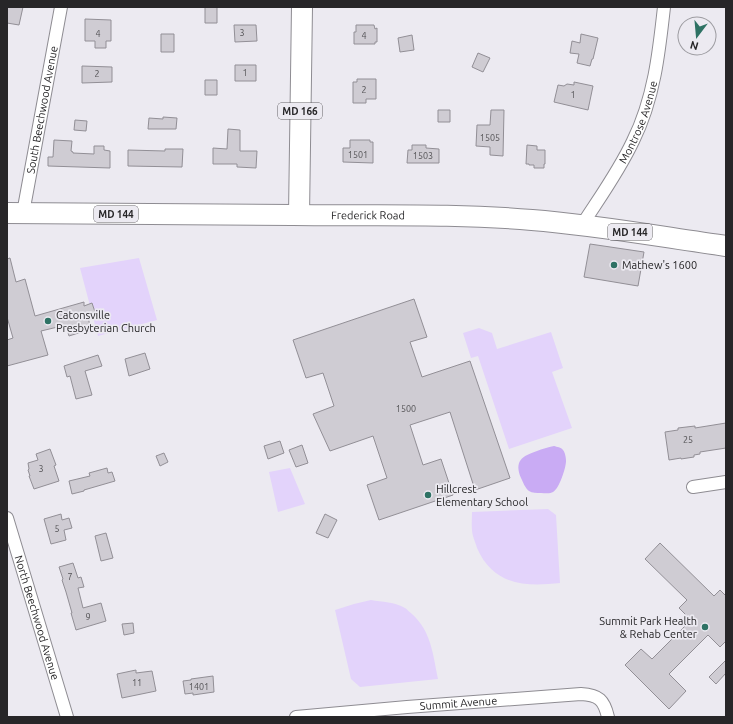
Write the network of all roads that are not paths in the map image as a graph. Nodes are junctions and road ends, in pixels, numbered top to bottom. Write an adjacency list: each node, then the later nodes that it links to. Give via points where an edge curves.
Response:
1 (61, 7): 4 (street, South Beechwood Avenue)
2 (302, 7): 5 (main road, MD 166)
3 (664, 7): 6 (street, Montrose Avenue, via 654,79 646,110 617,172)
4 (15, 213): 5 (main road, Frederick Road / MD 144)
5 (299, 215): 6 (main road, Frederick Road / MD 144, via 516,218)
6 (582, 225): 7 (main road, Frederick Road / MD 144)
7 (726, 246)
8 (726, 482): 9 (street)
9 (693, 488)
10 (7, 518): 12 (street, North Beechwood Avenue)
11 (409, 712): 13 (street, Summit Avenue); 14 (street, Summit Avenue, via 591,694 602,702)
12 (67, 717)
13 (296, 717)
14 (608, 717)

